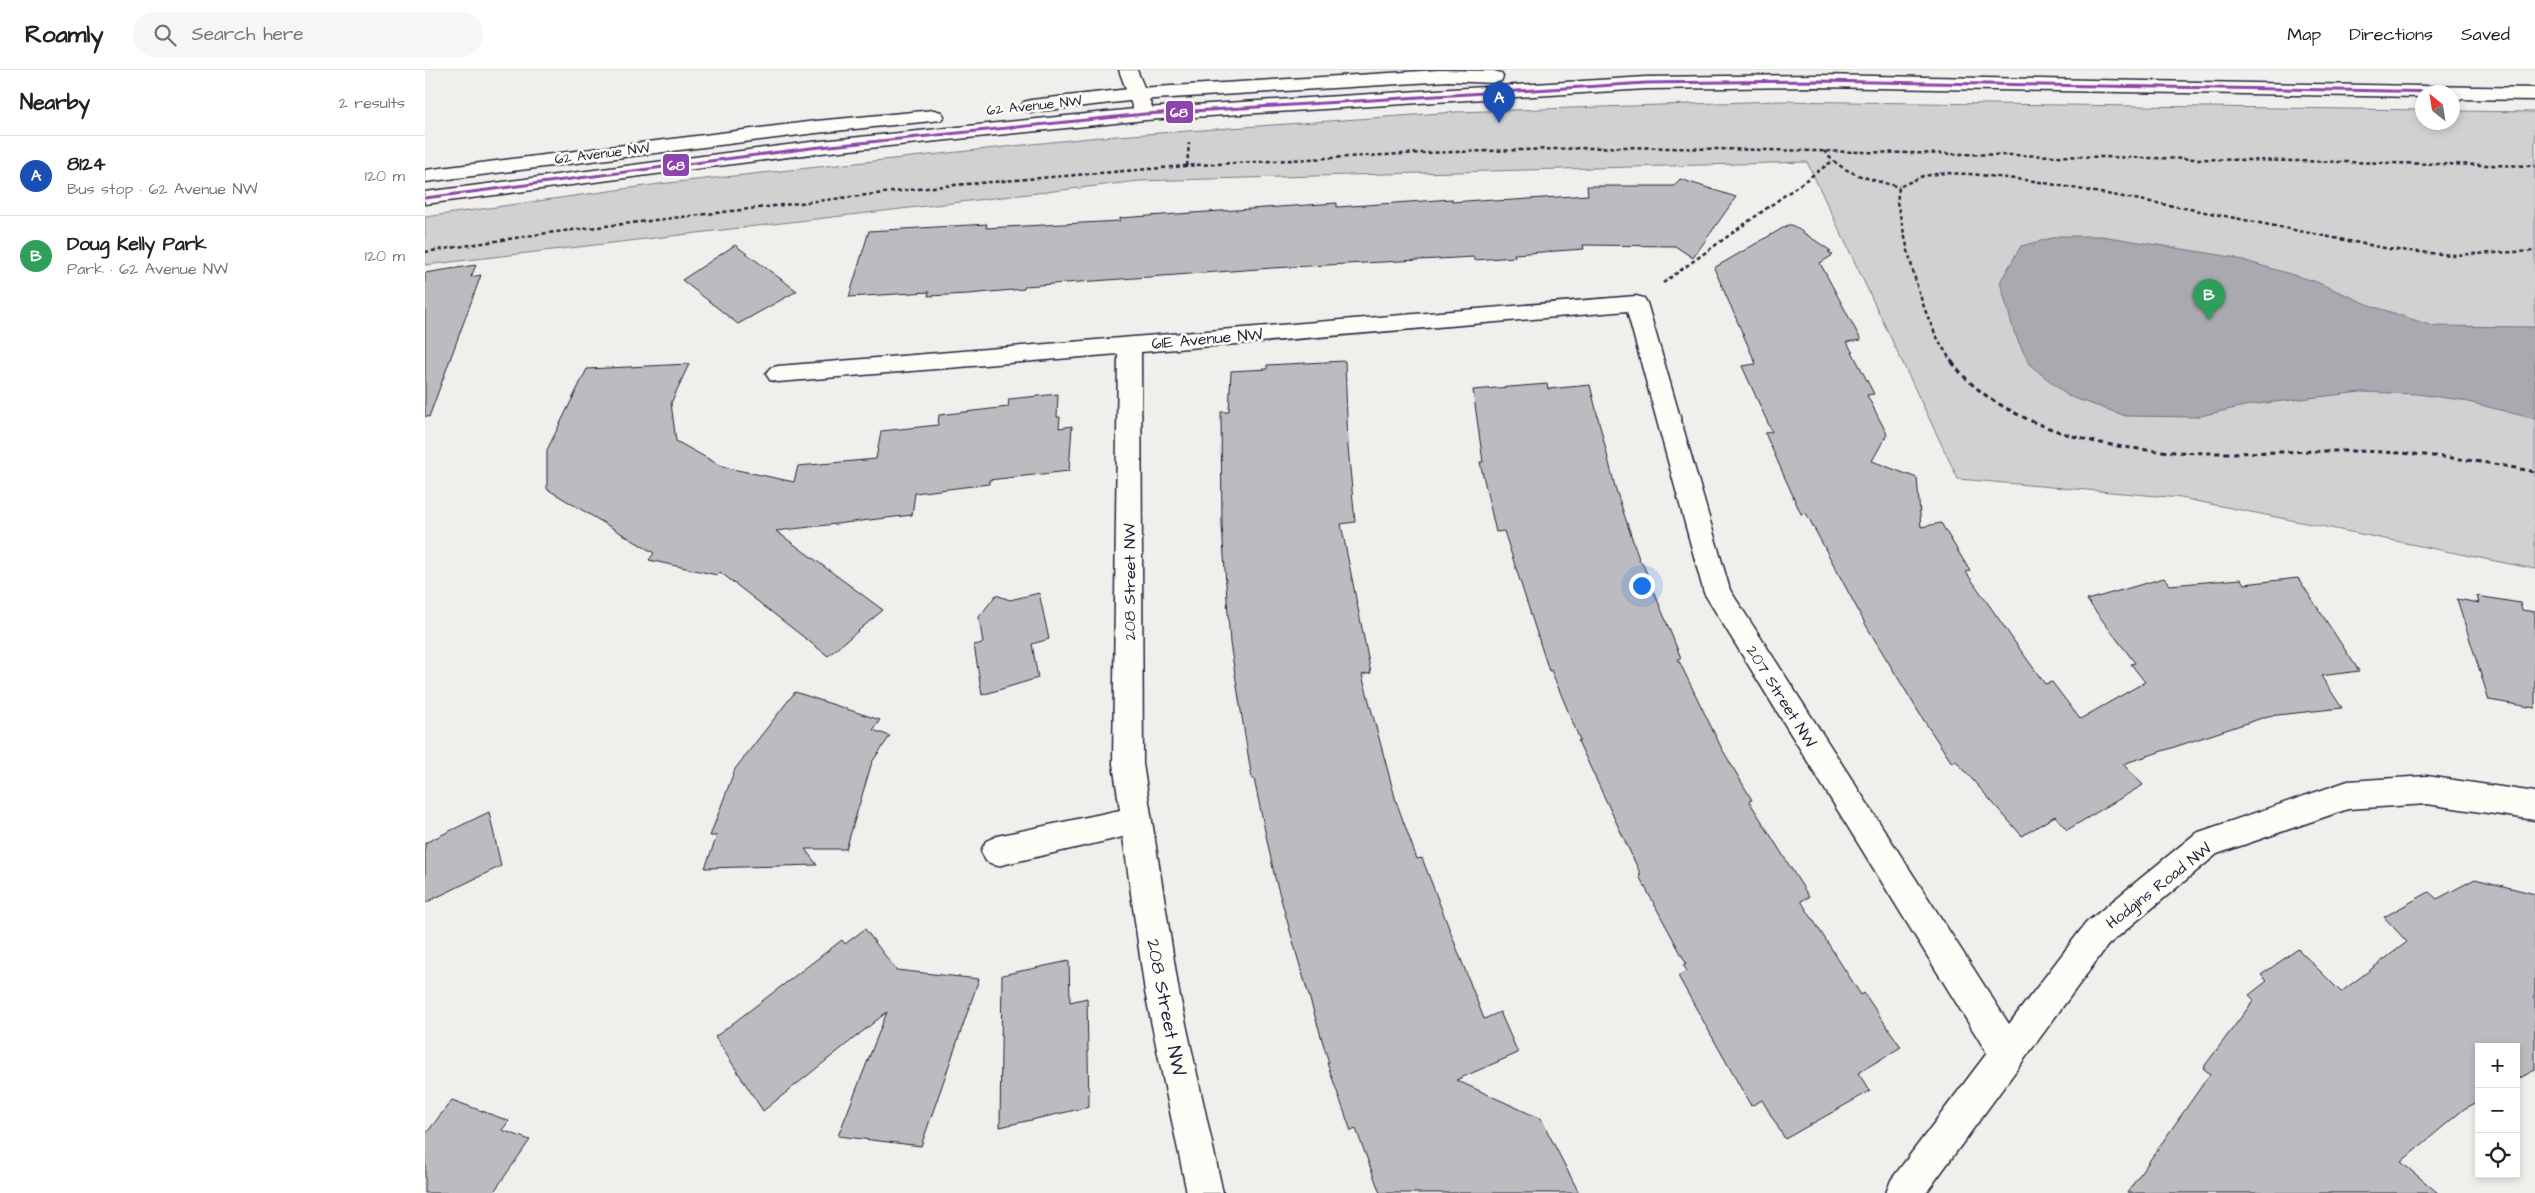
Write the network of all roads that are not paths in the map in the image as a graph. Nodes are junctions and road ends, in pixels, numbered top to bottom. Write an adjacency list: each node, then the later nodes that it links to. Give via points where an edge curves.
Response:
1 (1128, 70): 5 (main road)
2 (1646, 83): 3 (main road, 62 Avenue NW, via 1817,81); 5 (main road, 62 Avenue NW, via 1448,75); 9 (main road, 62 Avenue NW)
3 (2415, 91)
4 (2460, 93): 6 (main road)
5 (1138, 94): 7 (main road, 62 Avenue NW); 9 (main road)
6 (2535, 94)
7 (1016, 108)
8 (949, 114): 10 (main road, 62 Avenue NW, via 817,127)
9 (1145, 114): 11 (main road, 62 Avenue NW, via 811,148)
10 (425, 176)
11 (425, 198)
12 (1636, 302): 13 (main road, 61E Avenue NW); 18 (main road, 207 Street NW, via 1717,594)
13 (1129, 345): 14 (main road, 61E Avenue NW); 16 (main road, 208 Street NW, via 1128,764)
14 (778, 374)
15 (2535, 806): 18 (main road, Hodgins Road NW, via 2427,790 2348,795 2207,843 2097,934)
16 (1136, 820): 17 (main road); 19 (main road, 208 Street NW, via 1162,992)
17 (997, 851)
18 (2008, 1054): 20 (main road, Hodgins Road NW)
19 (1205, 1193)
20 (1904, 1193)

